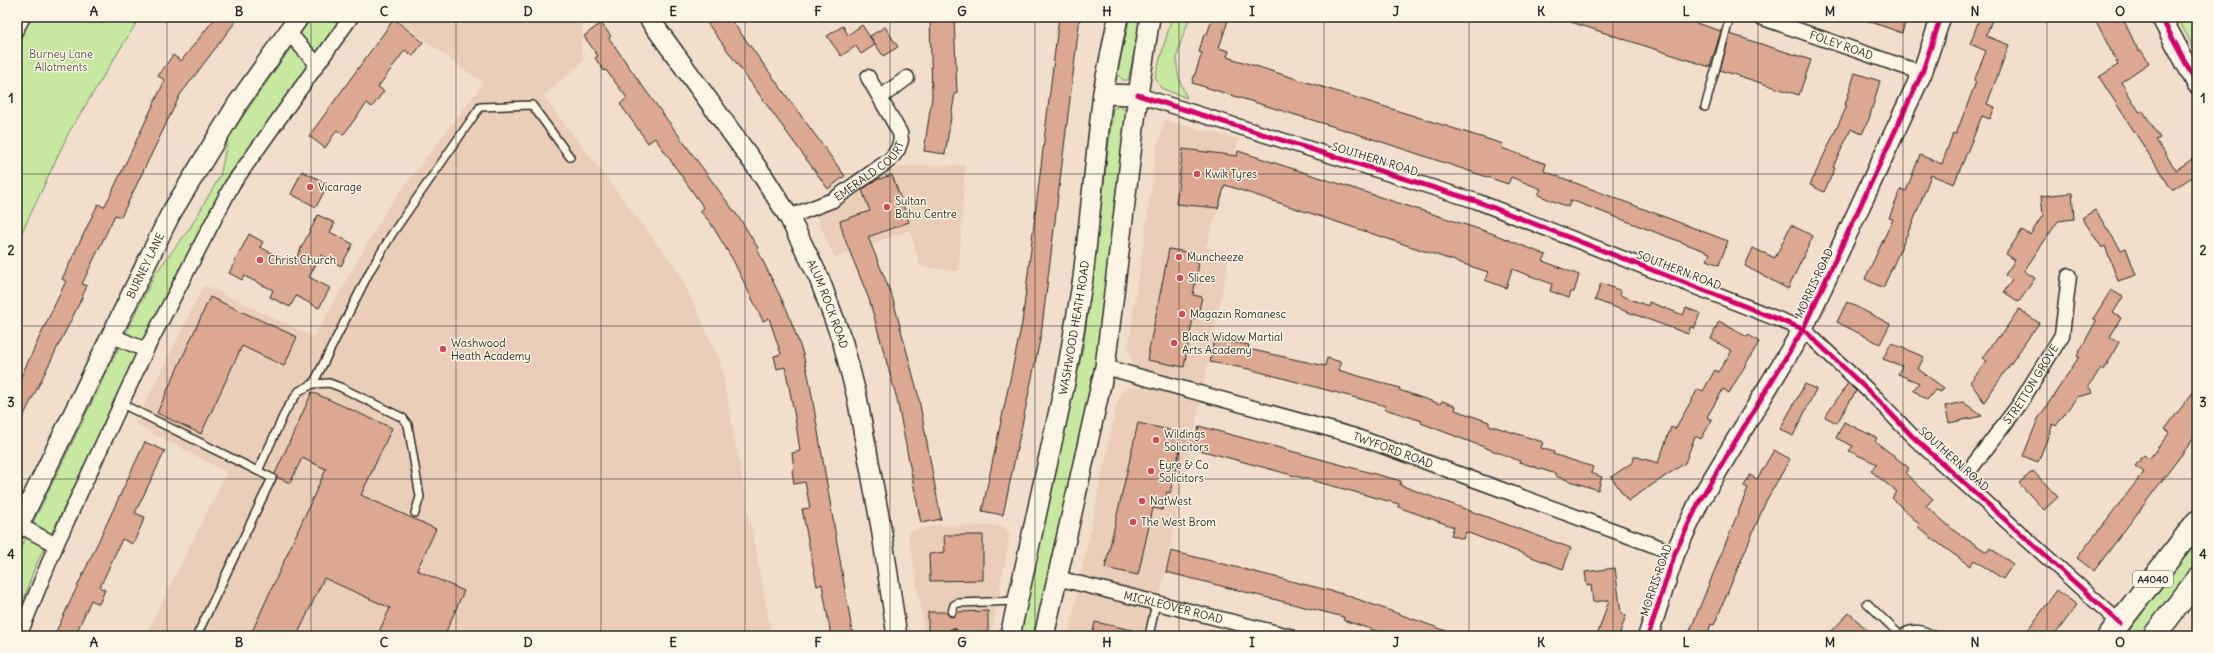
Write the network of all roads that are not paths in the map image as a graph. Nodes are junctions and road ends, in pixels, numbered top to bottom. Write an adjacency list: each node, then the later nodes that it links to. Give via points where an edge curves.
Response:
1 (27, 17): 12 (lane)
2 (299, 17): 11 (street, BURNEY LANE)
3 (351, 17): 13 (street)
4 (648, 17): 23 (street, ALUM ROCK ROAD, via 763,176)
5 (1118, 17): 18 (street, WASHWOOD HEATH ROAD)
6 (1150, 17): 19 (street)
7 (1730, 17): 21 (lane)
8 (1760, 17): 14 (street, FOLEY ROAD)
9 (1941, 17): 14 (street, MORRIS ROAD)
10 (2161, 17): 17 (street)
11 (288, 32): 13 (street); 26 (street, BURNEY LANE, via 238,103 170,215)
12 (17, 35)
13 (317, 64): 27 (street, via 232,185)
14 (1922, 73): 25 (street, MORRIS ROAD)
15 (868, 77): 20 (street, EMERALD COURT)
16 (907, 78): 20 (street)
17 (2197, 84)
18 (1103, 94): 19 (street); 40 (street, WASHWOOD HEATH ROAD, via 1083,278 1066,378)
19 (1138, 95): 25 (street, SOUTHERN ROAD, via 1476,201); 28 (street)
20 (881, 97): 23 (street, EMERALD COURT, via 900,133 898,149 891,159 832,200)
21 (1705, 107)
22 (570, 157): 29 (lane, via 532,105 480,107 373,265)
23 (789, 217): 48 (street, ALUM ROCK ROAD, via 819,278 845,351 857,397)
24 (2069, 276): 32 (street, STRETTON GROVE, via 2062,336 2019,405)
25 (1803, 329): 32 (street, SOUTHERN ROAD, via 1912,436); 37 (street, MORRIS ROAD, via 1700,500)
26 (110, 335): 27 (street); 35 (street, BURNEY LANE)
27 (146, 350): 30 (street)
28 (1105, 367): 37 (street, TWYFORD ROAD, via 1355,436); 38 (street)
29 (313, 384): 31 (lane, via 299,391 286,410); 33 (lane, via 329,383 403,418 408,425 420,497)
30 (122, 404): 31 (lane); 36 (street)
31 (258, 470): 45 (lane, via 272,478)
32 (1962, 480): 44 (street, SOUTHERN ROAD)
33 (415, 512)
34 (2197, 522): 44 (main road, A4040)
35 (18, 527): 36 (street)
36 (56, 545): 47 (street)
37 (1675, 553): 53 (street, MORRIS ROAD)
38 (1057, 578): 41 (street, MICKLEOVER ROAD); 50 (street)
39 (2197, 580): 55 (main road, A4040)
40 (1018, 601): 43 (lane, via 958,603 954,605); 49 (street, WASHWOOD HEATH ROAD)
41 (1156, 603): 51 (lane); 52 (street, MICKLEOVER ROAD)
42 (1867, 604): 46 (lane)
43 (952, 612)
44 (2115, 629)
45 (198, 633)
46 (1899, 635): 54 (lane, via 1916,628)
47 (19, 636)
48 (897, 636)
49 (1010, 636)
50 (1044, 636)
51 (1149, 636)
52 (1289, 636)
53 (1648, 636)
54 (1934, 636)
55 (2154, 636)

